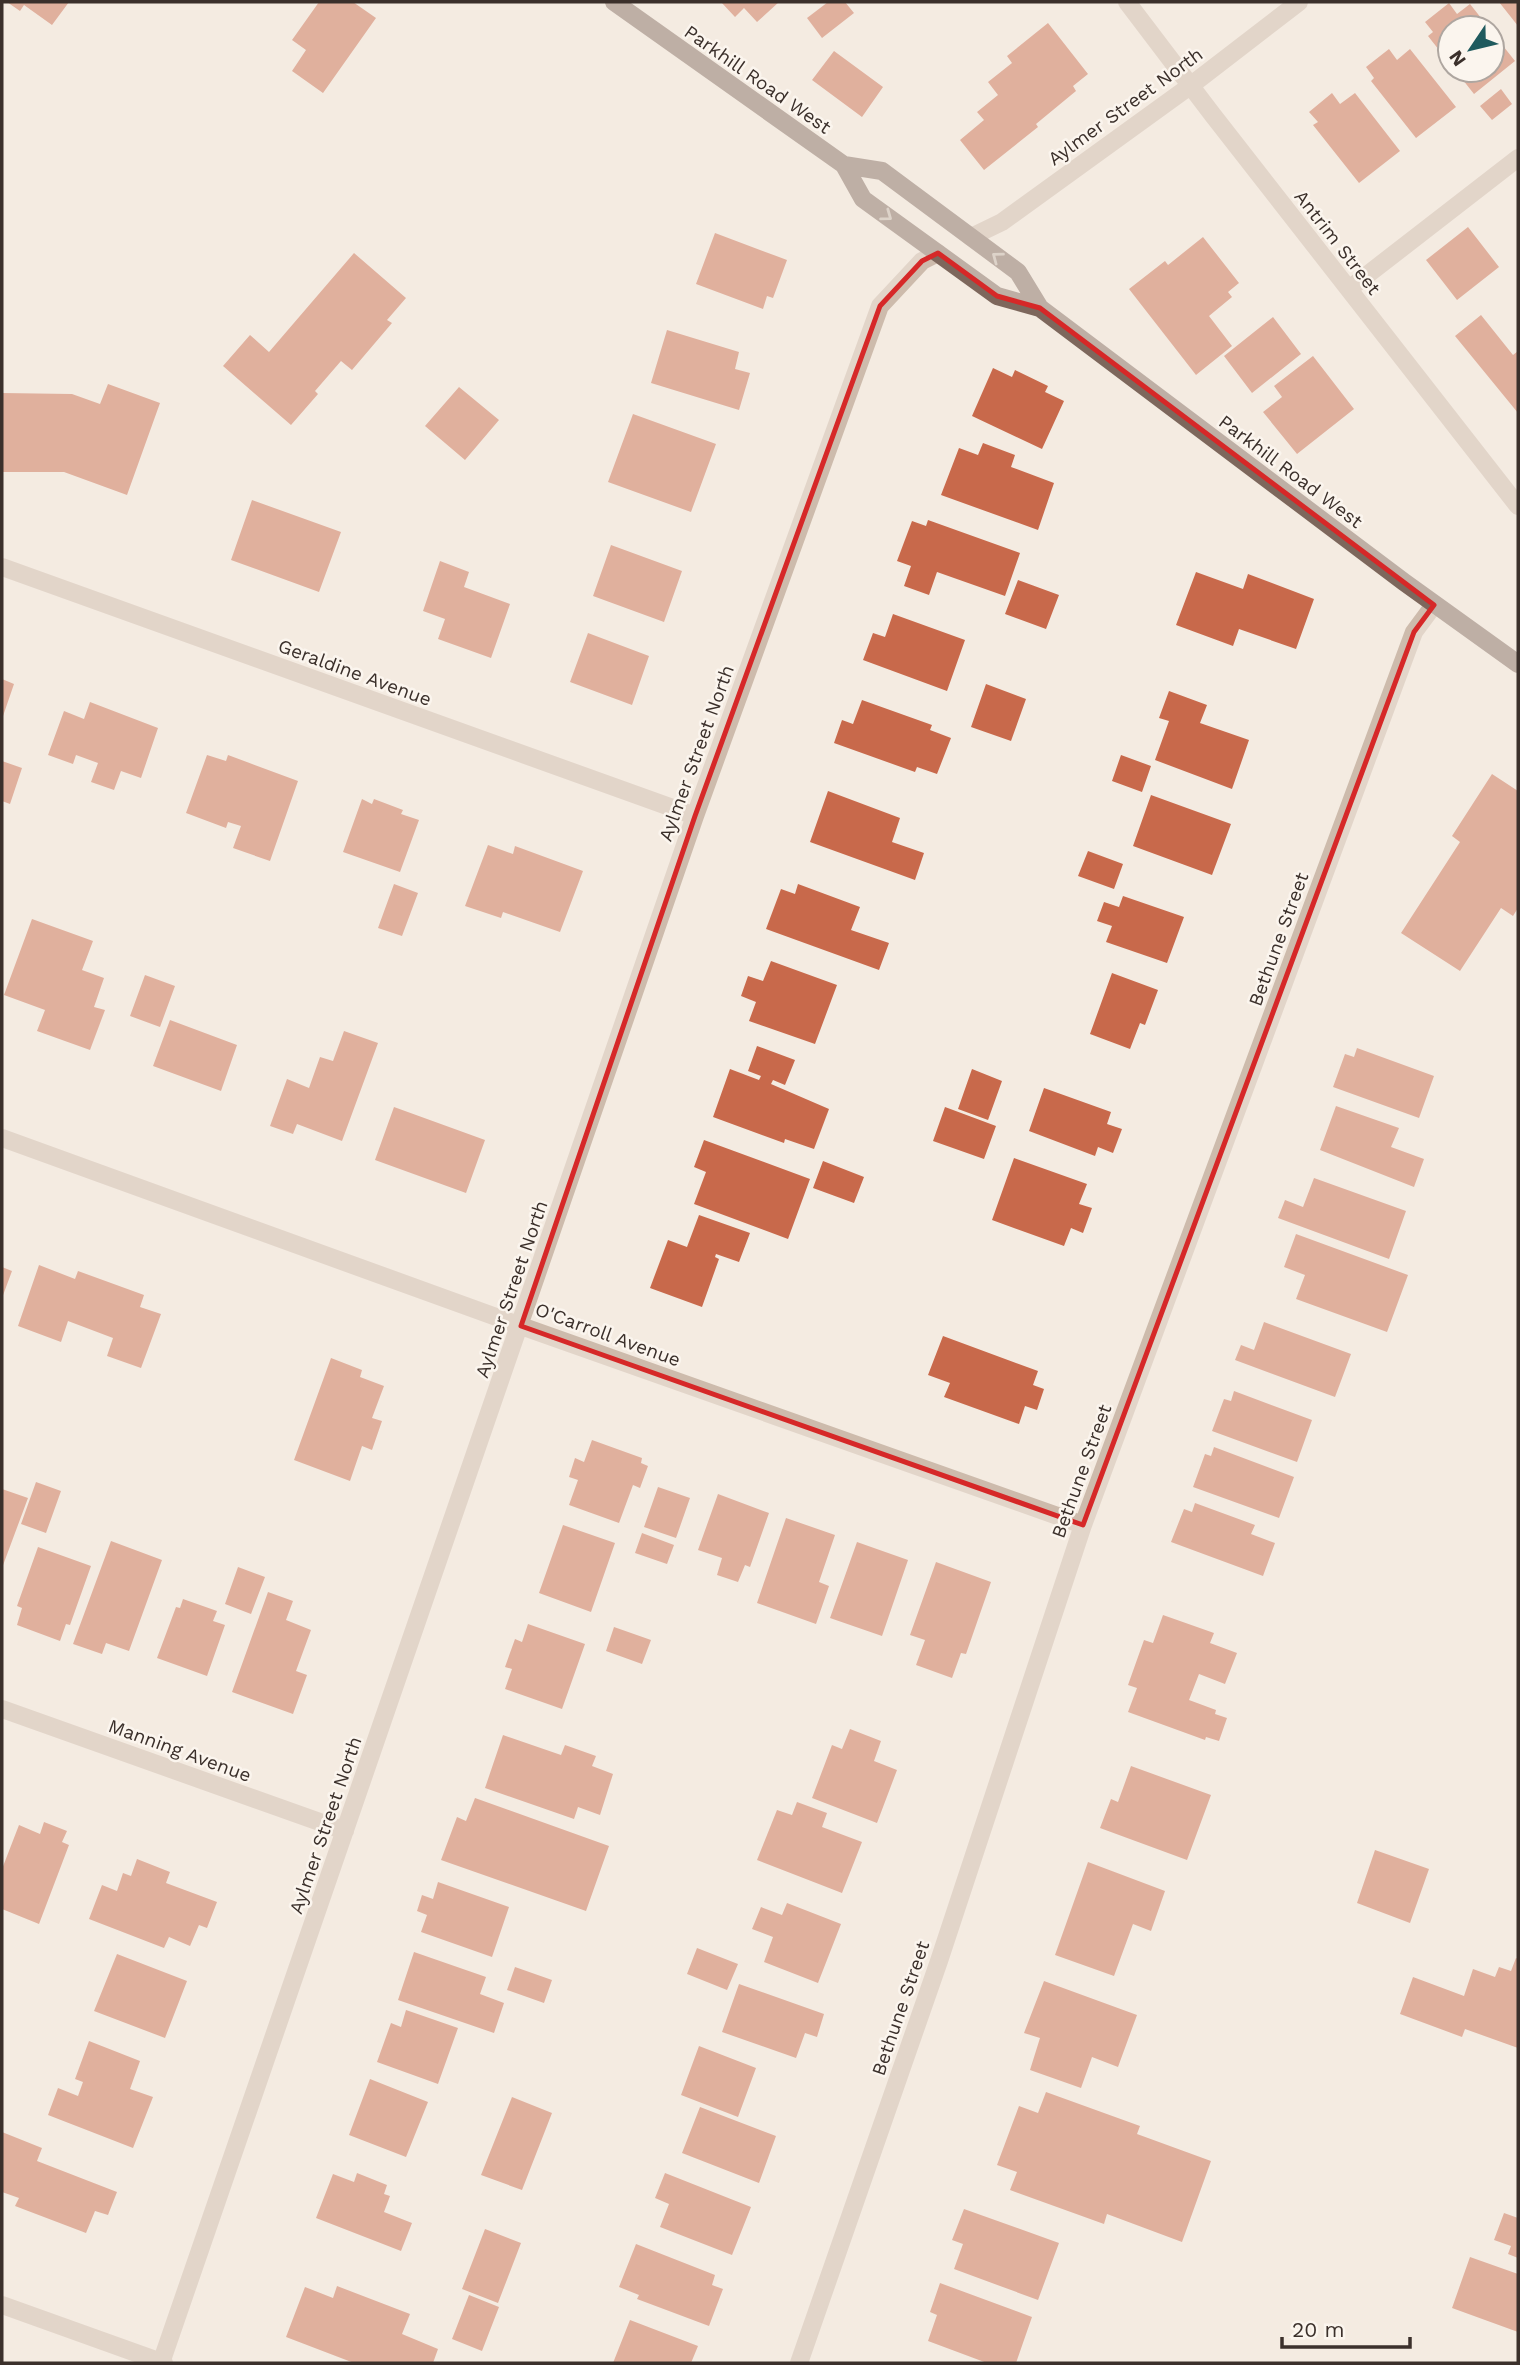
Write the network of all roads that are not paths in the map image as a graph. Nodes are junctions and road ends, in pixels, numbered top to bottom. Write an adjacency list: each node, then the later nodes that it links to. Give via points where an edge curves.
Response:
1 (614, 2): 6 (main road, Parkhill Road West)
2 (1127, 2): 4 (street, Antrim Street)
3 (1299, 2): 4 (street, Aylmer Street North)
4 (1190, 86): 7 (street, Aylmer Street North, via 1002,222); 9 (street, Antrim Street)
5 (1518, 158): 9 (street)
6 (844, 165): 7 (main road, Parkhill Road West, via 882,171); 8 (main road, Parkhill Road West, one-way to 8, via 863,199)
7 (971, 237): 10 (main road, Parkhill Road West, one-way to 7, via 1018,272)
8 (938, 253): 10 (main road, Parkhill Road West, via 997,296); 15 (street, Aylmer Street North, via 922,261 880,306)
9 (1349, 289): 11 (street, Antrim Street)
10 (1040, 308): 13 (main road, Parkhill Road West)
11 (1518, 506)
12 (2, 568): 15 (street, Geraldine Avenue)
13 (1434, 605): 14 (main road, Parkhill Road West); 18 (street, Bethune Street, via 1414,632)
14 (1518, 664)
15 (695, 816): 17 (street, Aylmer Street North)
16 (2, 1138): 17 (street, O'Carroll Avenue)
17 (521, 1326): 18 (street, O'Carroll Avenue); 20 (street, Aylmer Street North)
18 (1083, 1525): 23 (street, Bethune Street, via 939,1961)
19 (2, 1709): 20 (street, Manning Avenue)
20 (345, 1831): 22 (street, Aylmer Street North)
21 (2, 2305): 22 (street)
22 (162, 2363)
23 (799, 2363)

